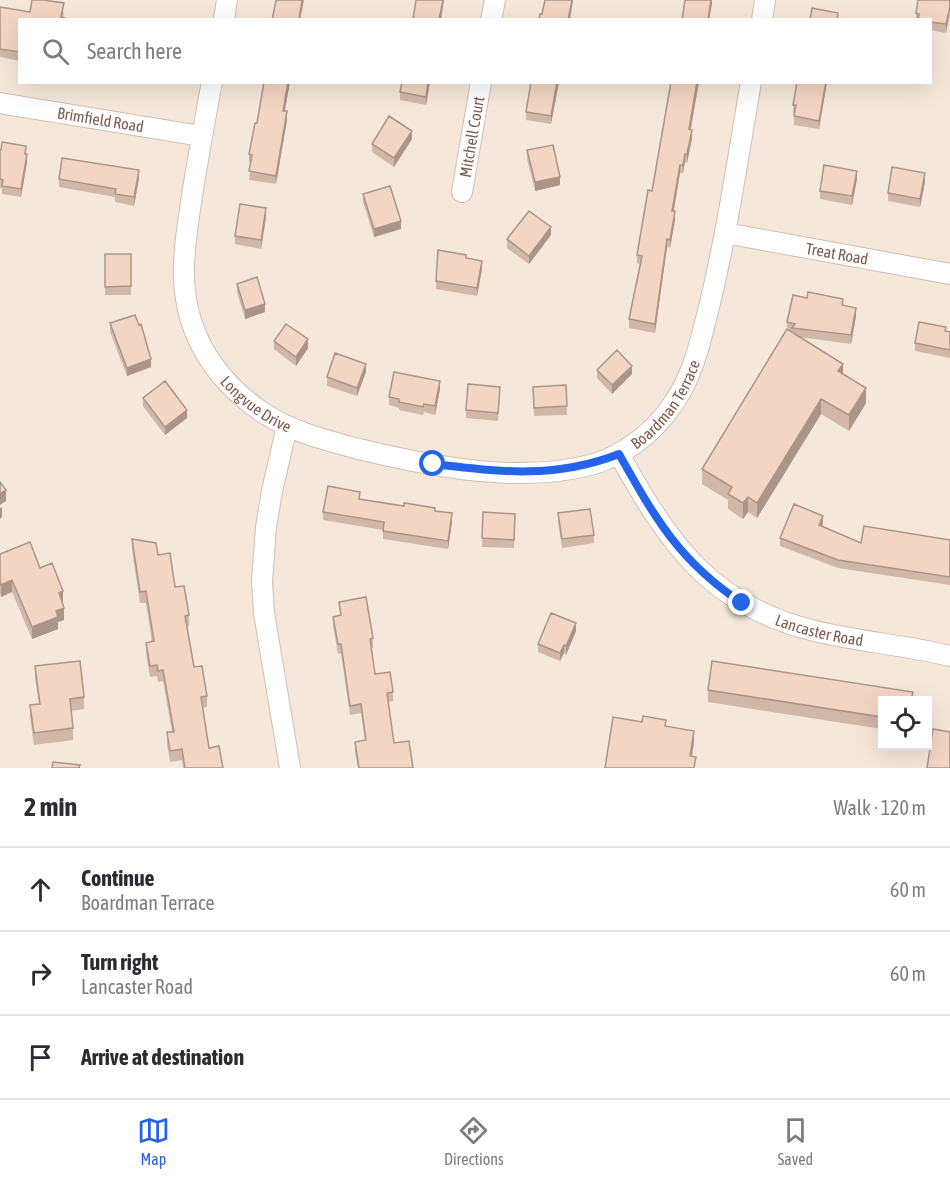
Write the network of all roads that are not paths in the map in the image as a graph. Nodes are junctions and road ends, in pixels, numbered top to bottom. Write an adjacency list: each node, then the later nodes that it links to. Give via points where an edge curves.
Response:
1 (227, 0): 4 (street)
2 (495, 0): 5 (street)
3 (765, 0): 6 (street)
4 (224, 18)
5 (491, 18)
6 (762, 18)
7 (212, 84): 11 (street, Longvue Drive)
8 (481, 84): 12 (street, Mitchell Court)
9 (751, 84): 13 (street, Boardman Terrace)
10 (0, 104): 11 (street, Brimfield Road)
11 (201, 136): 15 (street, Longvue Drive, via 183,257 183,289 189,317 201,345 239,395)
12 (462, 192)
13 (725, 233): 14 (street, Treat Road); 16 (street, Boardman Terrace, via 695,361 684,386 653,429)
14 (950, 274)
15 (287, 426): 16 (street, Boardman Terrace, via 393,457 504,472 569,469); 18 (street, Longvue Drive, via 266,527 262,582)
16 (619, 454): 17 (street, Lancaster Road, via 645,501 680,550 700,572 742,603 817,632)
17 (950, 656)
18 (290, 768)

